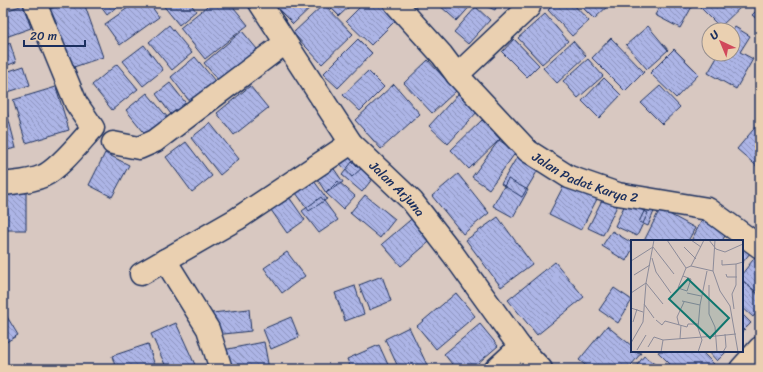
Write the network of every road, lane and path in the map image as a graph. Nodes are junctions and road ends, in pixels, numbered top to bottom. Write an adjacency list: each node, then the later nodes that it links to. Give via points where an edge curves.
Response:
1 (35, 3): 9 (street, via 76,103 93,128 62,161 44,175 28,181)
2 (260, 3): 5 (street, Jalan Arjuna)
3 (395, 3): 6 (street, Jalan Padat Karya 2)
4 (529, 7): 6 (street)
5 (285, 43): 7 (street, via 155,141 139,148); 8 (street, Jalan Arjuna)
6 (457, 75): 10 (street, Jalan Padat Karya 2, via 528,151 568,177 618,194 708,209)
7 (113, 143)
8 (351, 143): 11 (street, via 237,219); 13 (street, Jalan Arjuna, via 412,201)
9 (3, 184)
10 (760, 247)
11 (165, 260): 12 (street); 15 (street, via 208,329)
12 (141, 274)
13 (520, 347): 16 (street); 17 (street, Jalan Arjuna)
14 (760, 348): 18 (street)
15 (222, 369)
16 (496, 369)
17 (541, 369)
18 (741, 369)

